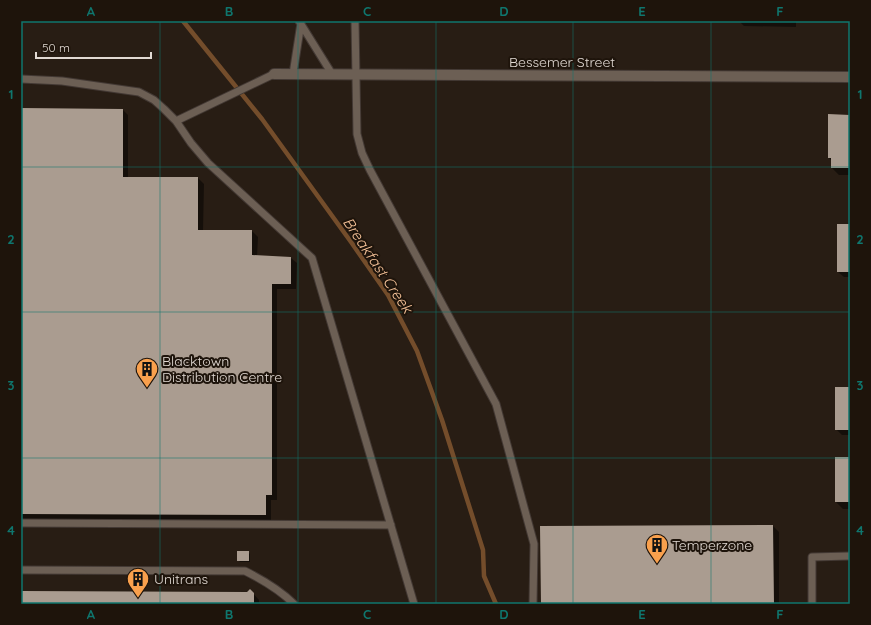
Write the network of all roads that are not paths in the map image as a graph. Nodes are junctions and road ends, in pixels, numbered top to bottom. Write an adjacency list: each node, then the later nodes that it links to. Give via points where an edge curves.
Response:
1 (355, 21): 6 (lane)
2 (300, 22): 4 (lane); 5 (lane)
3 (274, 74): 4 (street, Bessemer Street); 9 (lane)
4 (294, 74): 5 (street, Bessemer Street)
5 (332, 74): 6 (street, Bessemer Street)
6 (356, 74): 7 (street, Bessemer Street); 16 (lane, via 357,134 362,153 496,404 534,544)
7 (850, 77)
8 (21, 78): 9 (lane, via 140,92 154,100)
9 (176, 121): 11 (lane, via 208,164 312,258)
10 (21, 523): 11 (lane)
11 (391, 525): 15 (lane)
12 (850, 556): 17 (lane, via 812,557)
13 (21, 570): 14 (lane, via 245,571 277,589)
14 (294, 604)
15 (414, 604)
16 (534, 604)
17 (812, 604)

